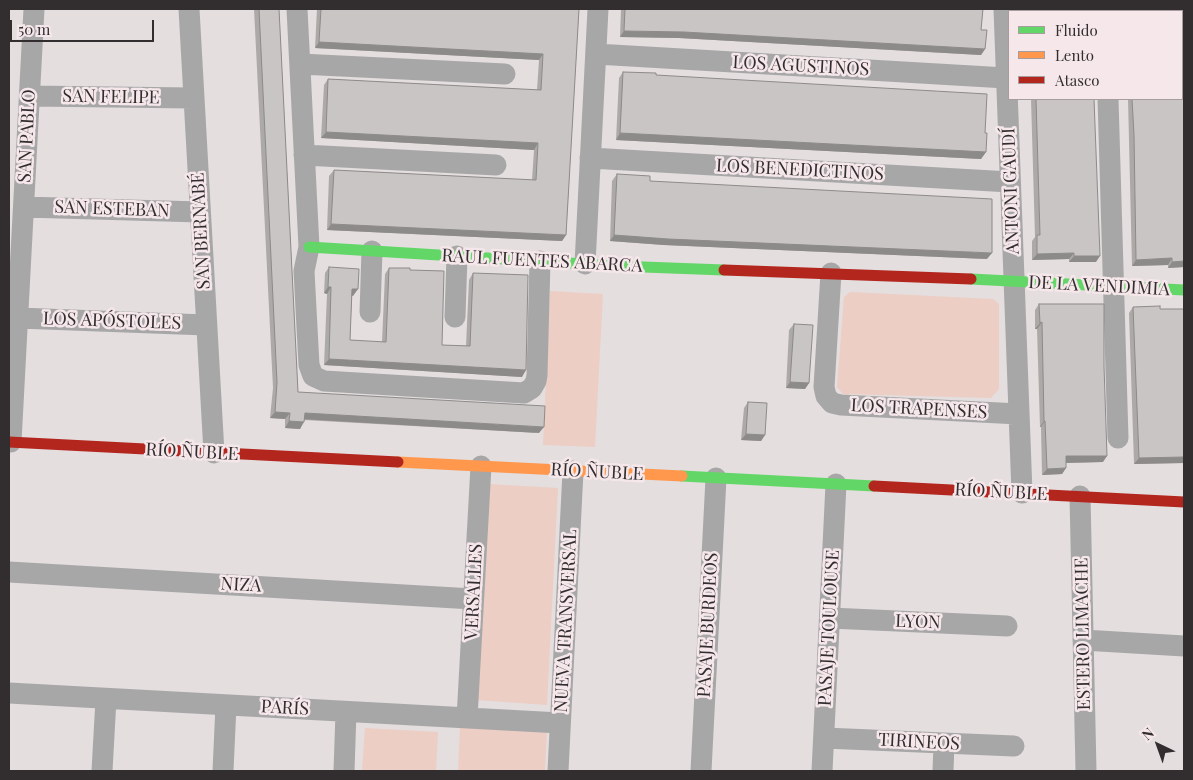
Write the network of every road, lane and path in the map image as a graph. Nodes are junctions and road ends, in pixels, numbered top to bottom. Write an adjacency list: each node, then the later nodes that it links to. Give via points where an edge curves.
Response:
1 (34, 9): 10 (street, SAN PABLO)
2 (189, 9): 11 (street, SAN BERNABÉ)
3 (297, 9): 7 (street)
4 (598, 9): 6 (street)
5 (1004, 9): 9 (street, ANTONI GAUDÍ)
6 (596, 54): 9 (street, LOS AGUSTINOS); 14 (street)
7 (300, 64): 8 (street); 13 (street)
8 (505, 74)
9 (1006, 78): 16 (street, ANTONI GAUDÍ)
10 (30, 96): 11 (street, SAN FELIPE); 17 (street, SAN PABLO)
11 (193, 98): 18 (street, SAN BERNABÉ)
12 (1108, 100): 26 (street)
13 (304, 155): 15 (street); 19 (street)
14 (590, 158): 16 (street, LOS BENEDICTINOS); 23 (street)
15 (496, 165)
16 (1010, 182): 25 (street, ANTONI GAUDÍ)
17 (24, 207): 18 (street, SAN ESTEBAN); 30 (street, SAN PABLO)
18 (200, 212): 31 (street, SAN BERNABÉ)
19 (309, 248): 20 (street, RAUL FUENTES ABARCA); 22 (street, via 304,271 309,365 318,380 520,394 536,382)
20 (372, 251): 21 (street, RAUL FUENTES ABARCA); 28 (street)
21 (457, 256): 22 (street, RAUL FUENTES ABARCA); 29 (street)
22 (540, 261): 23 (street, RAUL FUENTES ABARCA)
23 (584, 264): 24 (street, RAUL FUENTES ABARCA)
24 (831, 273): 25 (street, RAUL FUENTES ABARCA); 32 (street, LOS TRAPENSES, via 824,387 832,403)
25 (1014, 281): 26 (street, DE LA VENDIMIA); 32 (street, ANTONI GAUDÍ)
26 (1114, 286): 27 (street, DE LA VENDIMIA); 33 (street)
27 (1184, 290)
28 (370, 312)
29 (455, 317)
30 (18, 318): 31 (street, LOS APÓSTOLES); 34 (street, SAN PABLO)
31 (206, 325): 35 (street, SAN BERNABÉ)
32 (1019, 414): 40 (street, ANTONI GAUDÍ)
33 (1118, 438)
34 (10, 442): 35 (street, RÍO ÑUBLE)
35 (214, 453): 36 (street, RÍO ÑUBLE)
36 (481, 466): 37 (street, RÍO ÑUBLE); 44 (street, VERSALLES)
37 (573, 471): 38 (street, RÍO ÑUBLE); 54 (street, NUEVA TRANSVERSAL)
38 (716, 478): 39 (street, RÍO ÑUBLE); 62 (street, PASAJE BURDEOS)
39 (836, 484): 40 (street, RÍO ÑUBLE); 45 (street, PASAJE TOULOUSE)
40 (1022, 493): 41 (street, RÍO ÑUBLE)
41 (1080, 496): 42 (street, RÍO ÑUBLE); 47 (street, ESTERO LIMACHE)
42 (1184, 502)
43 (9, 572): 44 (street, NIZA)
44 (474, 599): 53 (street, VERSALLES)
45 (830, 618): 46 (street, LYON); 55 (street, PASAJE TOULOUSE)
46 (1007, 626)
47 (1084, 640): 48 (street); 65 (street, ESTERO LIMACHE)
48 (1184, 646)
49 (9, 693): 50 (street, PARÍS)
50 (106, 699): 51 (street, PARÍS); 58 (street)
51 (226, 705): 52 (street, PARÍS); 59 (street)
52 (346, 712): 53 (street, PARÍS); 60 (street)
53 (467, 718): 54 (street, PARÍS)
54 (560, 723): 61 (street, NUEVA TRANSVERSAL)
55 (824, 738): 56 (street, TIRINEOS); 63 (street, PASAJE TOULOUSE)
56 (944, 743): 57 (street, TIRINEOS); 64 (street)
57 (1014, 746)
58 (102, 771)
59 (223, 771)
60 (344, 771)
61 (558, 771)
62 (701, 771)
63 (822, 771)
64 (943, 771)
65 (1086, 771)

